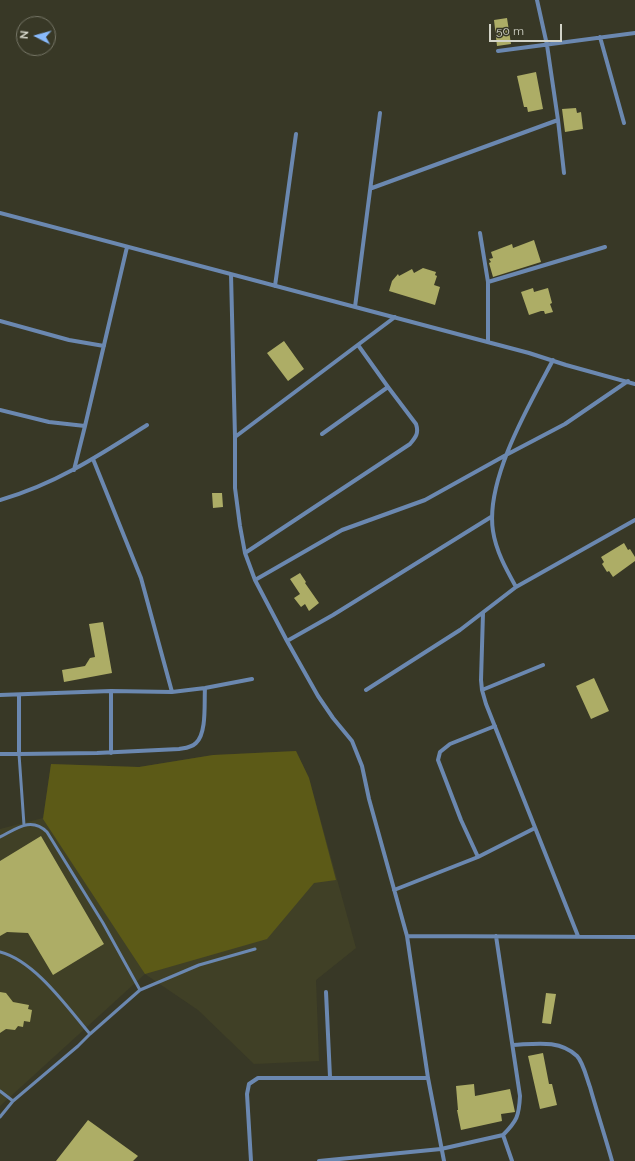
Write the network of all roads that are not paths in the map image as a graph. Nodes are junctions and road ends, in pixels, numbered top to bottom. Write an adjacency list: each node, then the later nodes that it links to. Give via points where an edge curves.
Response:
1 (538, 0): 4 (street)
2 (635, 33): 3 (street)
3 (600, 38): 4 (street); 8 (street)
4 (547, 44): 5 (street); 7 (street)
5 (498, 51)
6 (380, 113): 11 (street)
7 (558, 120): 10 (street); 11 (street)
8 (624, 123)
9 (296, 134): 18 (street)
10 (564, 173)
11 (372, 188): 19 (street)
12 (0, 213): 14 (street)
13 (480, 233): 17 (street)
14 (127, 247): 16 (street); 24 (street)
15 (605, 247): 17 (street)
16 (231, 274): 18 (street); 33 (street)
17 (488, 282): 22 (street)
18 (275, 286): 19 (street)
19 (355, 307): 20 (street)
20 (394, 317): 22 (street); 23 (street)
21 (0, 321): 24 (street, via 69,340)
22 (488, 342): 25 (street)
23 (358, 345): 28 (street); 33 (street)
24 (104, 346): 31 (street)
25 (553, 360): 26 (street); 34 (street, via 525,412)
26 (628, 381): 27 (street); 34 (street, via 565,424)
27 (635, 384)
28 (388, 387): 32 (street); 40 (street, via 416,424 416,438)
29 (0, 410): 31 (street, via 49,422)
30 (147, 425): 35 (street)
31 (85, 426): 36 (street)
32 (322, 434)
33 (235, 437): 40 (street, via 235,488)
34 (506, 455): 38 (street, via 500,470); 41 (street, via 425,500 342,530)
35 (93, 459): 36 (street); 51 (street, via 141,578)
36 (74, 470): 37 (street)
37 (0, 500)
38 (491, 517): 42 (street, via 499,555); 44 (street)
39 (635, 520): 42 (street)
40 (244, 553): 41 (street)
41 (255, 580): 44 (street)
42 (516, 587): 43 (street)
43 (483, 613): 48 (street); 49 (street, via 480,680)
44 (287, 641): 62 (street, via 318,696 352,741 362,766)
45 (543, 665): 49 (street)
46 (252, 679): 47 (street)
47 (205, 688): 51 (street); 55 (street, via 204,725 197,743 179,749)
48 (366, 690)
49 (482, 690): 54 (street)
50 (111, 691): 51 (street); 53 (street); 55 (street)
51 (172, 692)
52 (0, 695): 53 (street)
53 (19, 695): 57 (street)
54 (495, 726): 59 (street); 61 (street, via 450,744 440,752 438,760)
55 (111, 752): 57 (street)
56 (0, 754): 57 (street)
57 (19, 754): 58 (lane)
58 (24, 825): 60 (lane); 69 (lane, via 37,824 47,832)
59 (535, 828): 61 (street); 65 (street)
60 (0, 837)
61 (478, 856): 62 (street)
62 (394, 890): 63 (street)
63 (407, 936): 64 (street); 74 (street)
64 (496, 936): 65 (street); 72 (street)
65 (578, 936): 66 (street)
66 (635, 937)
67 (255, 949): 69 (lane, via 199,965)
68 (0, 952): 71 (lane, via 30,966)
69 (140, 990): 71 (lane)
70 (326, 992): 73 (street)
71 (90, 1034): 76 (lane)
72 (513, 1045): 78 (street, via 520,1110 515,1123); 84 (street, via 555,1044 578,1057)
73 (330, 1077): 74 (street); 80 (street, via 258,1078 248,1084)
74 (428, 1078): 79 (street)
75 (0, 1091): 76 (lane)
76 (13, 1100): 77 (lane)
77 (0, 1117)
78 (503, 1135): 79 (street); 83 (street)
79 (441, 1149): 81 (street); 82 (street)
80 (251, 1161)
81 (319, 1161)
82 (444, 1161)
83 (512, 1161)
84 (612, 1161)

